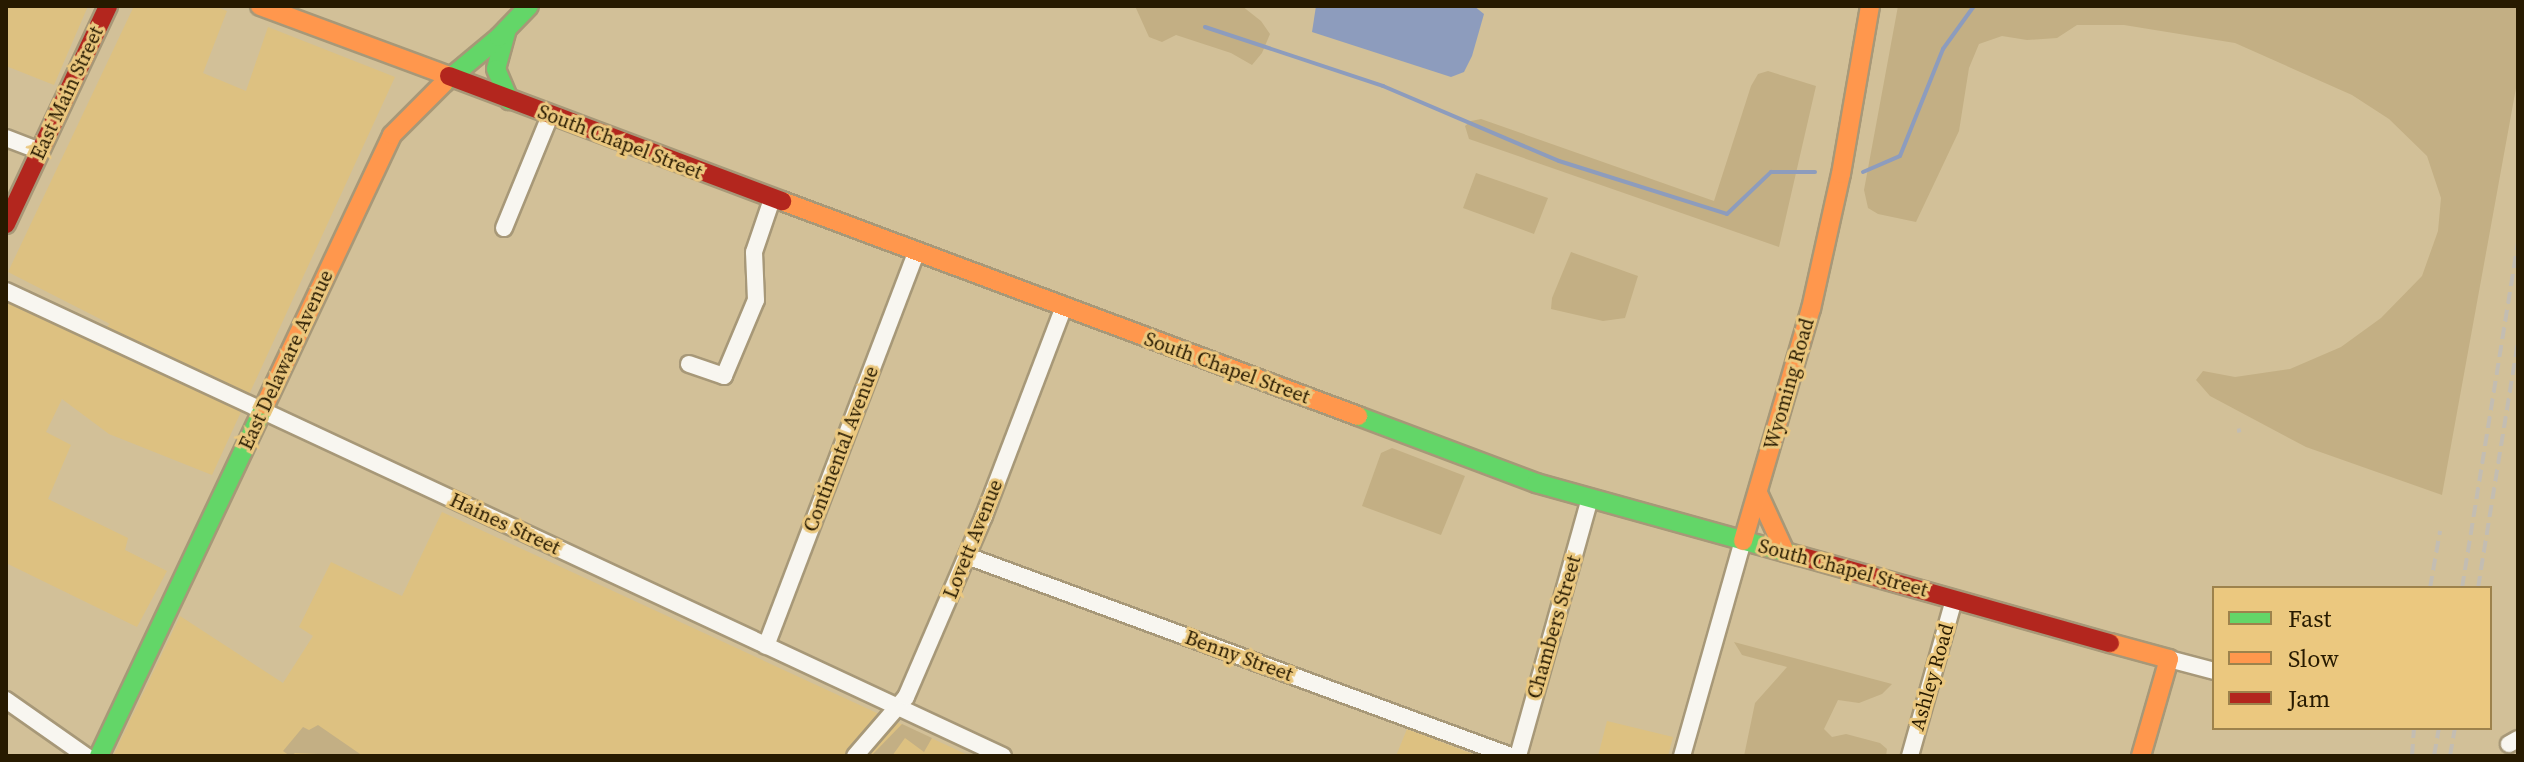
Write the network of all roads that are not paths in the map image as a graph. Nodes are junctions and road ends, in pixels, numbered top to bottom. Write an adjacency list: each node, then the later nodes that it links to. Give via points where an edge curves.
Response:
1 (108, 6): 10 (street, East Main Street)
2 (260, 6): 6 (street, South Chapel Street)
3 (529, 6): 5 (street, East Delaware Avenue)
4 (1870, 6): 19 (street, Wyoming Road, via 1811,309)
5 (507, 29): 6 (street, East Delaware Avenue); 7 (street, via 496,69)
6 (449, 76): 7 (street, South Chapel Street); 18 (street, East Delaware Avenue, via 392,135)
7 (509, 100): 8 (street, South Chapel Street)
8 (550, 116): 11 (street, South Chapel Street); 13 (street)
9 (6, 138): 10 (street)
10 (40, 151): 12 (street, East Main Street)
11 (772, 199): 14 (street, South Chapel Street); 17 (street, via 754,252 756,300 724,376)
12 (6, 224)
13 (504, 228)
14 (916, 253): 16 (street, South Chapel Street); 25 (street, Continental Avenue)
15 (6, 291): 18 (street, Haines Street)
16 (1064, 307): 20 (street, South Chapel Street, via 1500,470); 23 (street, Lovett Avenue)
17 (689, 364)
18 (262, 409): 25 (street, Haines Street); 31 (street, East Delaware Avenue)
19 (1758, 493): 21 (street, Wyoming Road); 22 (street)
20 (1590, 498): 21 (street, South Chapel Street); 35 (street, Chambers Street)
21 (1743, 541): 22 (street, South Chapel Street); 36 (street, Wyoming Road)
22 (1785, 552): 24 (street, South Chapel Street)
23 (967, 556): 29 (street, Lovett Avenue); 34 (street, Benny Street)
24 (1954, 599): 26 (street, South Chapel Street); 37 (street, Ashley Road)
25 (766, 646): 29 (street, Haines Street)
26 (2169, 659): 27 (street, South Chapel Street); 38 (street)
27 (2212, 670)
28 (6, 700): 30 (street)
29 (900, 707): 32 (street, Lovett Avenue); 33 (street, Haines Street)
30 (86, 756)
31 (99, 756)
32 (855, 756)
33 (1003, 756)
34 (1511, 756)
35 (1518, 756)
36 (1682, 756)
37 (1910, 756)
38 (2141, 756)

